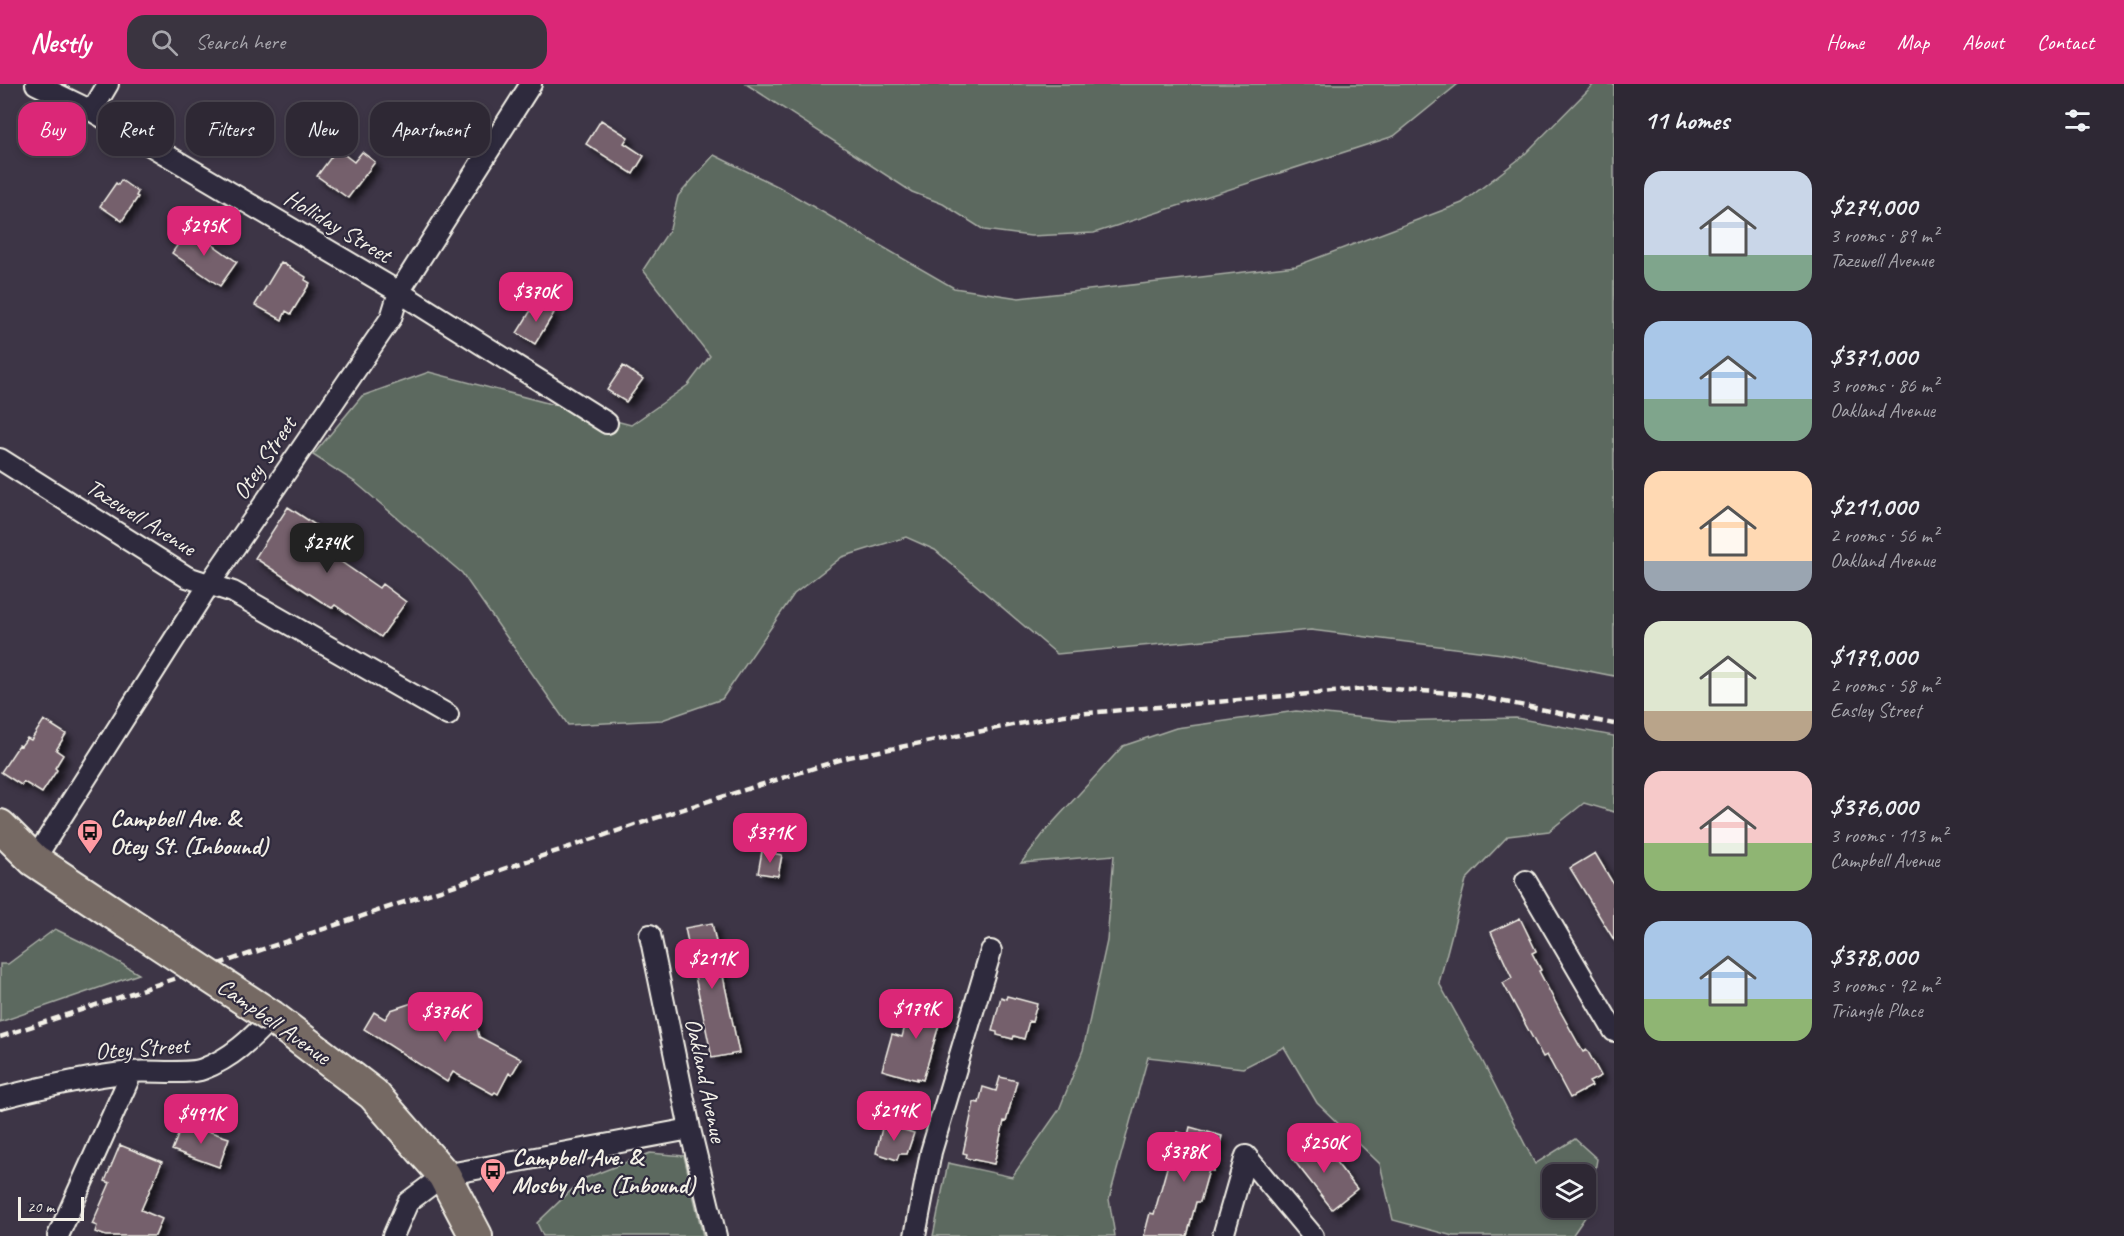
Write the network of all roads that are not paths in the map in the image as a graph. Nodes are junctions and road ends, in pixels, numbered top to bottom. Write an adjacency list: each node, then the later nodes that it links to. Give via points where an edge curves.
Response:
1 (36, 84): 4 (street, Holliday Street)
2 (108, 84): 4 (street)
3 (531, 84): 5 (street, Otey Street)
4 (92, 111): 5 (street, Holliday Street)
5 (399, 292): 6 (street, Holliday Street); 8 (street, Otey Street, via 391,318)
6 (607, 423)
7 (0, 459): 8 (street, Tazewell Avenue, via 187,577)
8 (210, 583): 9 (street, Tazewell Avenue, via 233,592); 11 (street, Otey Street)
9 (448, 716)
10 (0, 826): 11 (main road, Campbell Avenue)
11 (20, 851): 15 (main road, Campbell Avenue, bridge)
12 (1526, 881): 16 (street)
13 (650, 935): 19 (street, Oakland Avenue)
14 (991, 951): 25 (street, via 931,1152)
15 (272, 1017): 17 (street, Otey Street, via 229,1057 200,1070); 20 (main road, Campbell Avenue, via 373,1094)
16 (1614, 1031)
17 (132, 1072): 18 (street, Otey Street, via 66,1081); 21 (street)
18 (0, 1098)
19 (690, 1129): 20 (street); 24 (street, Oakland Avenue)
20 (444, 1174): 22 (street, via 408,1202); 23 (main road, Campbell Avenue)
21 (58, 1236)
22 (393, 1236)
23 (476, 1236)
24 (716, 1236)
25 (915, 1236)
26 (1223, 1236): 27 (street, via 1246,1156)
27 (1313, 1236)

